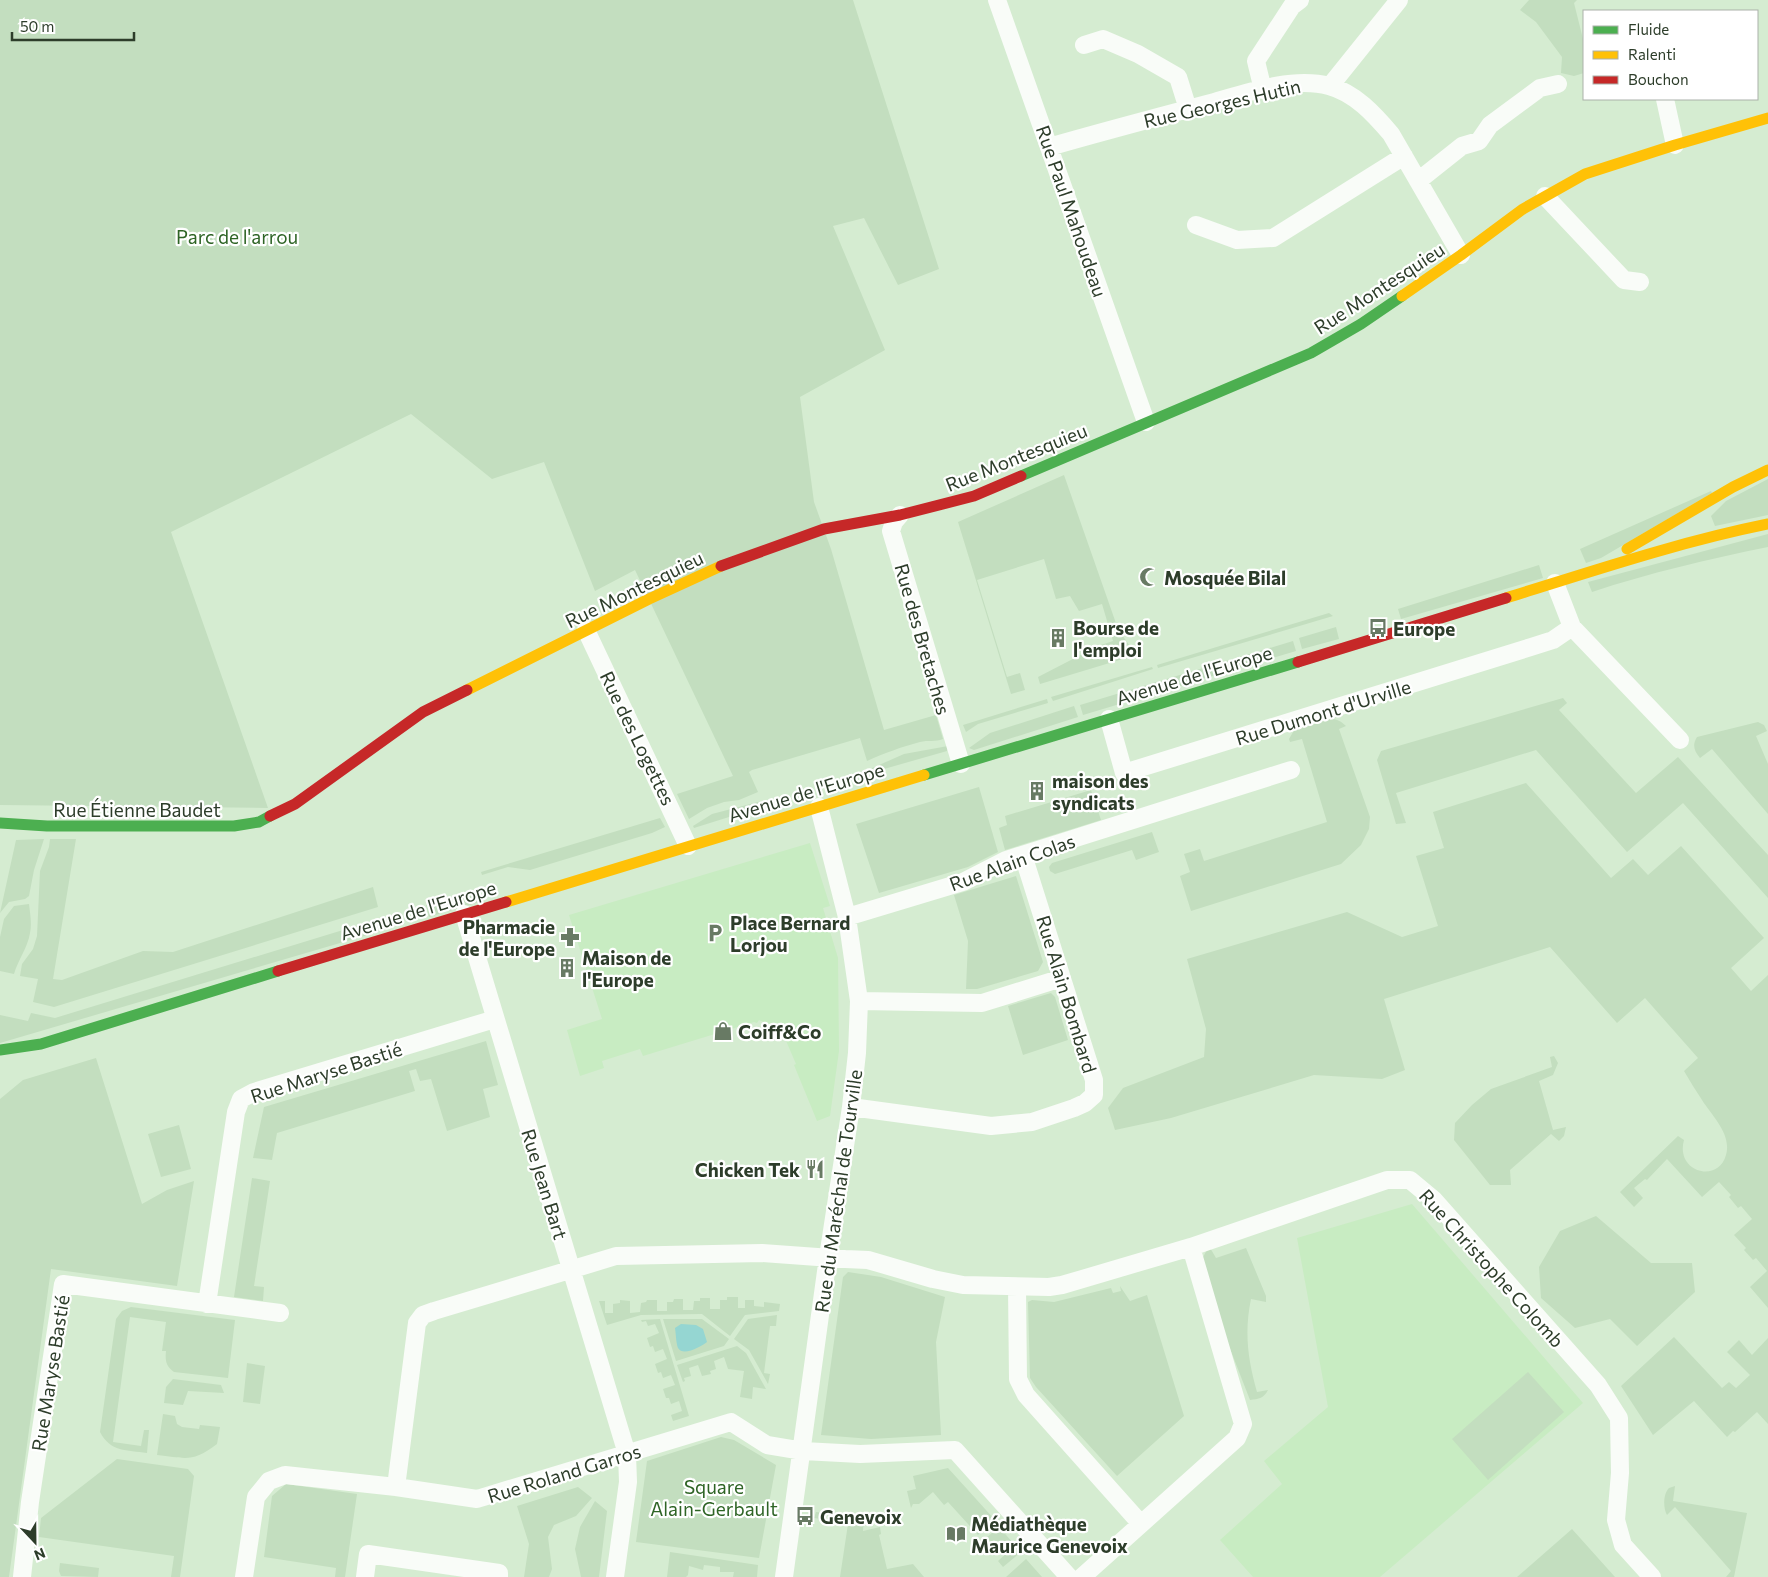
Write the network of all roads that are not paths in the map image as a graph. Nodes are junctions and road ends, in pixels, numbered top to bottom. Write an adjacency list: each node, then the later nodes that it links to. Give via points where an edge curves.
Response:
1 (997, 0): 12 (street, Rue Paul Mahoudeau)
2 (1300, 0): 7 (street, via 1292,6 1256,62)
3 (1399, 0): 6 (street)
4 (1084, 45): 9 (street, via 1103,39 1178,77)
5 (1558, 84): 14 (street, via 1540,88 1490,125 1480,141 1462,146)
6 (1330, 86): 7 (street, Rue Georges Hutin, via 1291,83); 13 (street, Rue Georges Hutin, via 1364,105 1391,134)
7 (1263, 90): 9 (street, Rue Georges Hutin)
8 (1665, 100): 11 (street)
9 (1188, 109): 12 (street, Rue Georges Hutin)
10 (1768, 118): 11 (street, Rue Montesquieu)
11 (1675, 145): 15 (street, Rue Montesquieu, via 1585,174)
12 (1049, 147): 19 (street, Rue Paul Mahoudeau)
13 (1404, 156): 14 (street, Rue Georges Hutin); 16 (street, via 1273,238 1237,240)
14 (1418, 181): 17 (street, Rue Georges Hutin)
15 (1545, 196): 17 (street, Rue Montesquieu); 18 (street, via 1624,280)
16 (1196, 225)
17 (1461, 255): 19 (street, Rue Montesquieu, via 1361,324 1311,353)
18 (1640, 282)
19 (1146, 422): 22 (street, Rue Montesquieu, via 982,494)
20 (1768, 470): 21 (street)
21 (1706, 504): 24 (street, via 1698,522 1704,533); 25 (street)
22 (900, 515): 28 (street, Rue Montesquieu, via 824,529 733,561); 31 (street, Rue des Bretaches, via 891,530)
23 (1768, 524): 24 (street)
24 (1718, 534): 25 (street)
25 (1581, 575): 26 (street, Avenue de l'Europe)
26 (1555, 583): 27 (street); 29 (street, Avenue de l'Europe)
27 (1572, 627): 29 (street, Rue Dumont d'Urville, via 1553,640 1531,648 1124,773); 30 (street)
28 (586, 630): 34 (street, Rue Montesquieu, via 423,712); 36 (street, Rue des Logettes)
29 (1109, 719): 31 (street, Avenue de l'Europe)
30 (1680, 740)
31 (961, 764): 33 (street, Avenue de l'Europe)
32 (1292, 770): 37 (street, Rue Alain Colas)
33 (819, 807): 36 (street, Avenue de l'Europe); 39 (street, Rue du Maréchal de Tourville)
34 (273, 816): 35 (street, Rue Étienne Baudet, via 234,826)
35 (0, 823)
36 (688, 846): 38 (street, Avenue de l'Europe)
37 (1023, 855): 39 (street, Rue Alain Colas, via 963,882); 40 (street, Rue Alain Bombard)
38 (464, 914): 42 (street, Rue Jean Bart); 43 (street, Avenue de l'Europe)
39 (847, 917): 41 (street, Rue du Maréchal de Tourville)
40 (1062, 978): 41 (street, via 982,1003); 46 (street, Rue Alain Bombard, via 1094,1080 1094,1095 1085,1103 1032,1122 991,1126)
41 (859, 1000): 46 (street, Rue du Maréchal de Tourville)
42 (496, 1019): 49 (street, Rue Jean Bart); 51 (street, Rue Maryse Bastié, via 254,1092 242,1099 236,1112)
43 (41, 1044): 44 (street, Avenue de l'Europe); 45 (street, Avenue de l'Europe)
44 (0, 1050)
45 (15, 1059)
46 (851, 1107): 48 (street, Rue du Maréchal de Tourville)
47 (1191, 1247): 50 (street, Rue Christophe Colomb, via 1049,1287); 56 (street, via 1243,1424 1237,1438); 65 (street, Rue Christophe Colomb, via 1386,1180 1410,1180 1434,1200 1598,1385 1619,1418 1620,1472 1616,1520 1623,1545)
48 (828, 1257): 49 (street, Rue Christophe Colomb, via 762,1254 616,1256); 50 (street, Rue Christophe Colomb, via 868,1260 933,1280 963,1285); 53 (street, Rue du Maréchal de Tourville)
49 (571, 1270): 54 (street, Rue Jean Bart); 55 (street, Rue Christophe Colomb, via 423,1315 417,1323)
50 (1017, 1287): 56 (street, via 1018,1379 1026,1395)
51 (207, 1304): 52 (street, Rue Maryse Bastié); 57 (street, Rue Maryse Bastié, via 63,1284)
52 (280, 1313)
53 (803, 1451): 54 (street, Rue Roland Garros, via 767,1445 731,1422); 62 (street, Rue du Maréchal de Tourville); 63 (street, Rue Roland Garros, via 860,1454 955,1450)
54 (627, 1454): 55 (street, Rue Roland Garros, via 476,1500); 61 (street, Rue Jean Bart, via 628,1482)
55 (396, 1487): 58 (street, Rue Roland Garros, via 284,1475 269,1482 256,1498)
56 (1140, 1524): 64 (street)
57 (22, 1577)
58 (244, 1577)
59 (365, 1577): 60 (street, via 368,1554 499,1573)
60 (499, 1577)
61 (615, 1577)
62 (784, 1577)
63 (1069, 1577)
64 (1082, 1577)
65 (1652, 1577)

